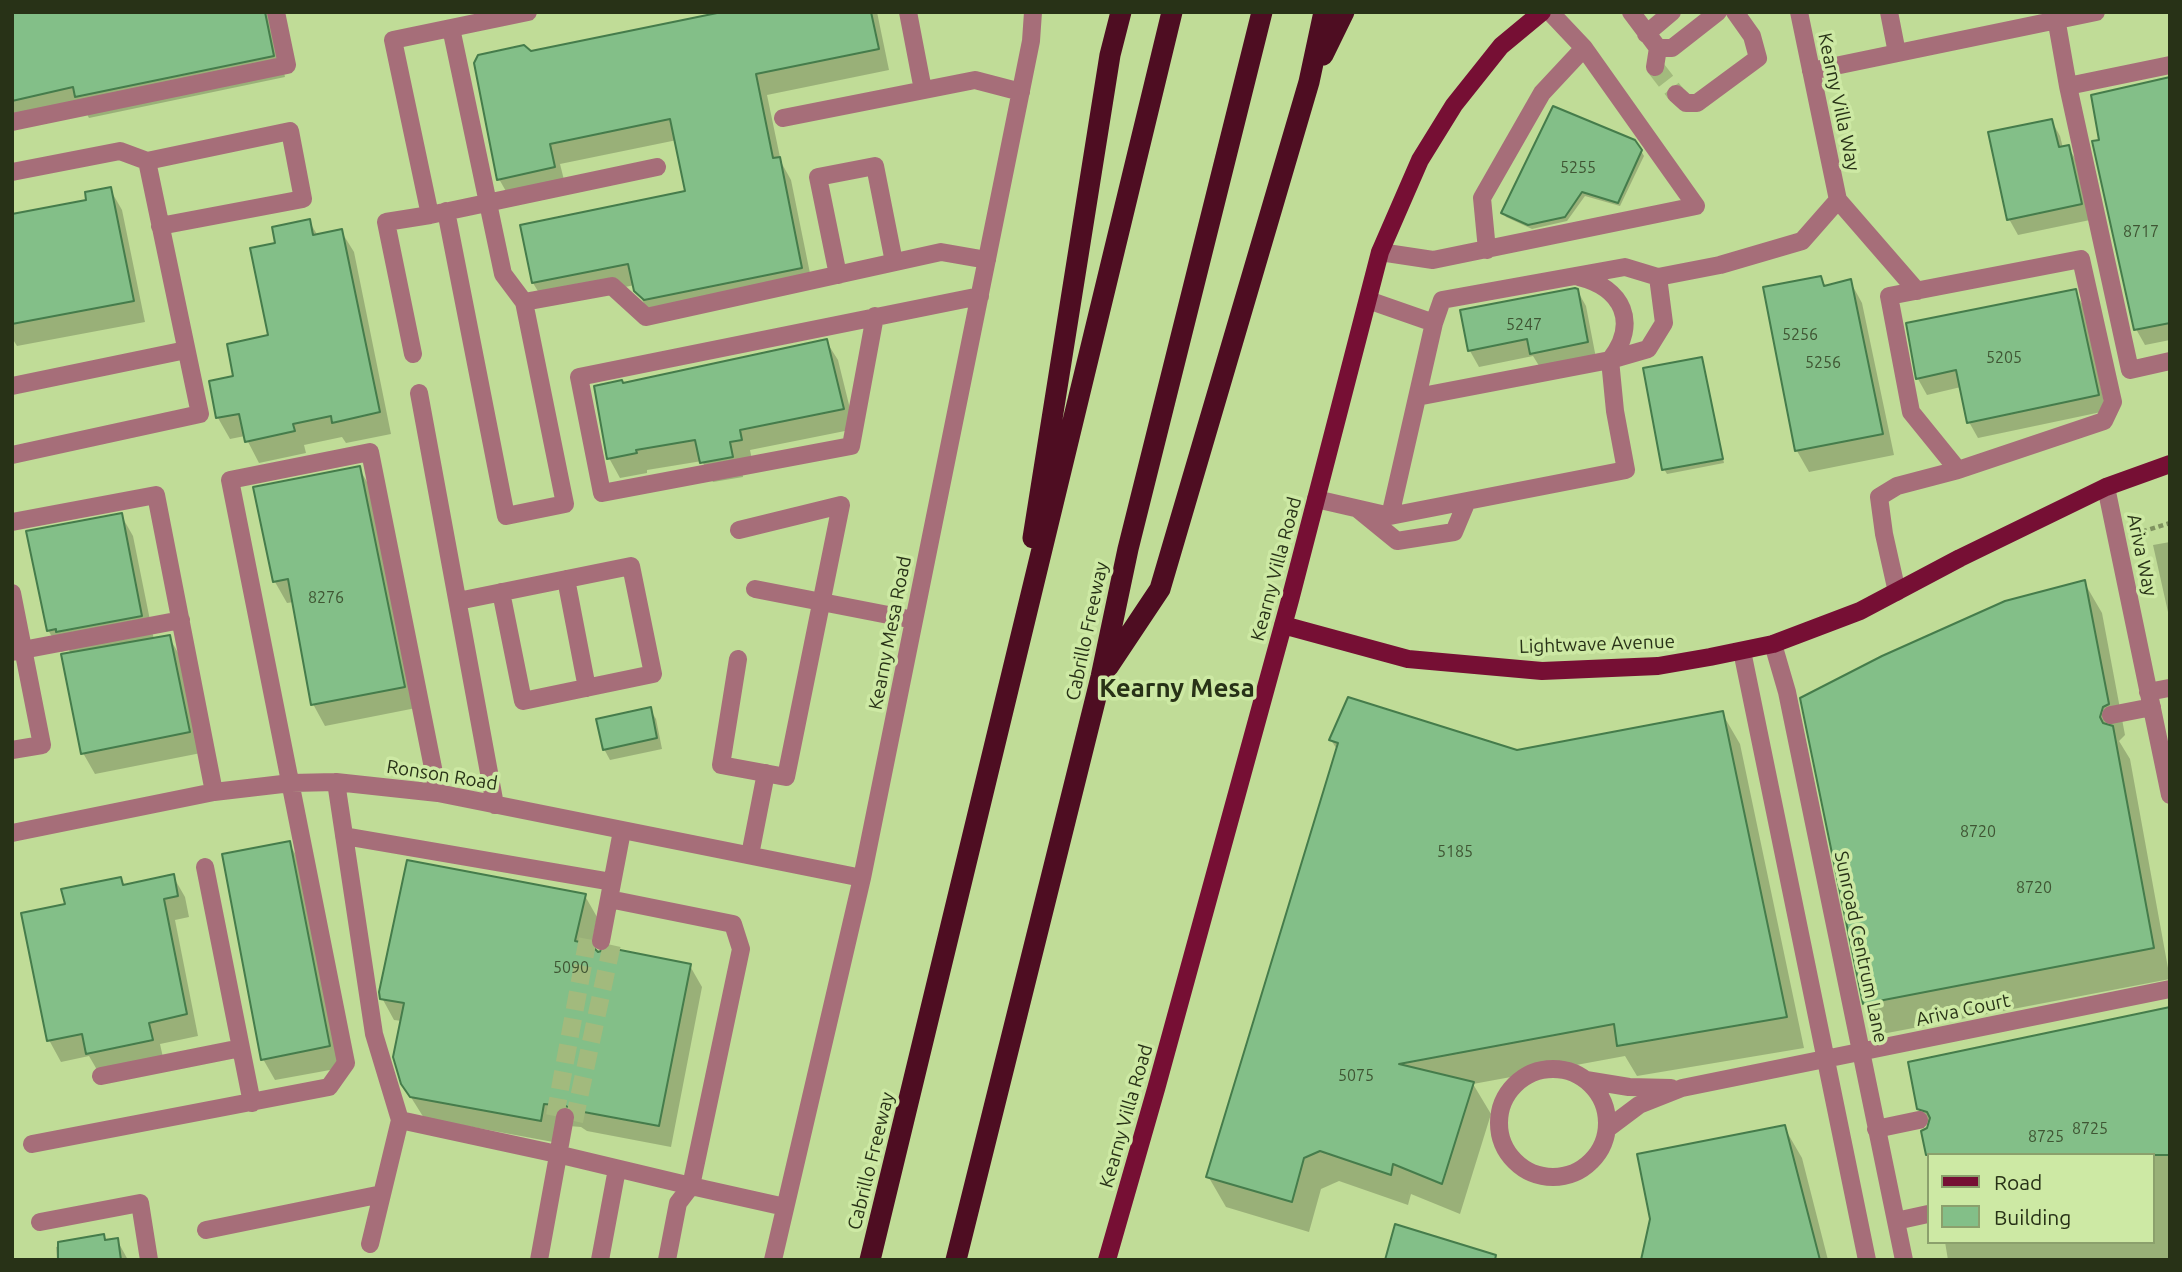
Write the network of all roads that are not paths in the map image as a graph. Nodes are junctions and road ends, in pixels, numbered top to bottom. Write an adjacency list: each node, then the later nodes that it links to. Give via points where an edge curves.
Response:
1 (276, 12): 35 (street, via 287,65)
2 (528, 12): 21 (street)
3 (908, 12): 31 (street)
4 (1032, 12): 32 (street, Kearny Mesa Road)
5 (1111, 12): 25 (highway)
6 (1121, 12): 25 (highway)
7 (1171, 12): 91 (highway, Cabrillo Freeway)
8 (1262, 12): 87 (highway, Cabrillo Freeway, via 1128,549)
9 (1324, 12): 29 (highway)
10 (1344, 12): 29 (highway)
11 (1542, 12): 44 (main road, Kearny Villa Road, via 1501,46 1454,105 1420,160)
12 (1550, 12): 23 (street)
13 (1631, 12): 22 (street)
14 (1672, 12): 22 (street)
15 (1718, 12): 22 (street, via 1672,48)
16 (1735, 12): 33 (street, via 1752,36 1758,58 1697,103 1686,103)
17 (1799, 12): 28 (street, Kearny Villa Way)
18 (1889, 12): 24 (street)
19 (2096, 12): 20 (street)
20 (2055, 16): 24 (street); 30 (street)
21 (451, 28): 40 (street); 41 (street, via 393,40)
22 (1652, 41): 27 (street)
23 (1584, 48): 43 (street, via 1542,93 1482,198); 43 (street, via 1696,206)
24 (1897, 53): 28 (street)
25 (1110, 55): 91 (highway)
26 (2170, 65): 30 (street)
27 (1655, 67)
28 (1811, 71): 39 (street, Kearny Villa Way)
29 (1309, 82): 87 (highway, via 1160,589)
30 (2068, 86): 59 (street, via 2130,370)
31 (923, 90): 32 (street, via 975,80); 34 (street)
32 (1021, 92): 45 (street, Kearny Mesa Road)
33 (1676, 94)
34 (783, 118)
35 (12, 122)
36 (146, 161): 38 (street, via 120,151); 42 (street); 42 (street, via 290,131 303,199)
37 (657, 167): 40 (street)
38 (12, 173)
39 (1838, 200): 49 (street, via 1802,241); 50 (street)
40 (488, 202): 41 (street); 53 (street, via 503,274)
41 (438, 213): 53 (street, via 506,516 565,504); 57 (street, via 386,222)
42 (160, 226): 56 (street)
43 (1486, 250): 44 (street, via 1433,260)
44 (1380, 252): 52 (main road, Kearny Villa Road)
45 (987, 260): 46 (street, via 941,252); 51 (street, Kearny Mesa Road)
46 (894, 262): 47 (street); 47 (street, via 875,166 818,177)
47 (838, 275): 53 (street, via 646,317 612,286)
48 (1577, 277): 49 (street, via 1625,267); 55 (street, via 1442,300); 58 (street, via 1601,284 1621,305 1624,334)
49 (1658, 277): 58 (street, via 1664,323 1648,349)
50 (1917, 291): 65 (street, via 1889,296 1911,412); 65 (street, via 2081,260 2113,402 2104,421)
51 (980, 296): 54 (street); 81 (street, Kearny Mesa Road)
52 (1368, 300): 55 (street); 67 (main road, Kearny Villa Road)
53 (524, 302)
54 (875, 316): 54 (street, via 579,377 602,493 851,446)
55 (1434, 323): 62 (street)
56 (186, 350): 60 (street); 63 (street, via 200,414)
57 (413, 354)
58 (1610, 360): 62 (street); 68 (street, via 1626,470)
59 (2170, 361)
60 (12, 386)
61 (419, 393): 78 (street)
62 (1417, 397): 70 (street)
63 (12, 455)
64 (2170, 464): 66 (main road, Lightwave Avenue)
65 (1958, 470): 76 (street, via 1897,486 1879,497)
66 (2106, 487): 76 (main road, Lightwave Avenue); 90 (street, Ariva Way)
67 (1316, 499): 69 (street); 82 (main road, Kearny Villa Road)
68 (1467, 501): 69 (street, via 1454,532 1397,541); 70 (street)
69 (1356, 508): 70 (street)
70 (1390, 516)
71 (12, 522): 80 (street, via 156,495)
72 (739, 530): 79 (street, via 841,505)
73 (566, 579): 75 (street); 88 (street); 88 (street, via 631,566 653,674)
74 (755, 589): 79 (street)
75 (501, 592): 78 (street); 88 (street, via 523,701)
76 (1898, 592): 83 (main road, Lightwave Avenue)
77 (12, 593): 84 (street)
78 (458, 601): 100 (street)
79 (821, 602): 81 (street); 94 (street, via 786,777)
80 (180, 620): 84 (street); 97 (street)
81 (914, 620): 106 (street, Kearny Mesa Road)
82 (1283, 625): 85 (main road, Lightwave Avenue, via 1408,659 1542,671 1658,666); 140 (main road, Kearny Villa Road)
83 (1773, 644): 85 (main road, Lightwave Avenue); 111 (street, Sunroad Centrum Lane, via 1787,692)
84 (18, 651): 93 (street, via 42,745)
85 (1741, 652): 112 (street)
86 (738, 659): 94 (street, via 721,765)
87 (1101, 677): 139 (highway, Cabrillo Freeway)
88 (587, 688)
89 (2169, 688): 90 (street)
90 (2150, 699): 92 (street); 99 (street, Ariva Way)
91 (1005, 705): 138 (highway, Cabrillo Freeway)
92 (2111, 715)
93 (12, 750)
94 (765, 773): 104 (street)
95 (336, 782): 96 (street, Ronson Road); 98 (street, Ronson Road); 103 (street)
96 (291, 783): 97 (street, Ronson Road); 98 (street, via 230,480 370,452); 116 (street, via 346,1063 329,1087)
97 (214, 792): 102 (street, Ronson Road)
98 (438, 793): 100 (street, Ronson Road)
99 (2170, 795)
100 (495, 805): 101 (street, Ronson Road)
101 (622, 831): 104 (street, Ronson Road); 107 (street)
102 (12, 833)
103 (344, 836): 107 (street); 118 (street, via 374,1034)
104 (750, 855): 106 (street, Ronson Road)
105 (205, 867): 110 (street)
106 (862, 878): 127 (street, Kearny Mesa Road)
107 (609, 898): 108 (street); 125 (street, via 733,924 741,949)
108 (600, 941)
109 (2170, 989): 111 (street, Ariva Court)
110 (241, 1048): 113 (street); 116 (street)
111 (1861, 1053): 112 (street, Ariva Court); 121 (street, Sunroad Centrum Lane)
112 (1825, 1058): 115 (street, Ariva Court); 141 (street)
113 (101, 1076)
114 (1586, 1080): 115 (street, Ariva Court); 120 (street, via 1599,1093); 120 (street, Ariva Court, via 1551,1069 1532,1072 1516,1082 1498,1115 1505,1151 1533,1174 1551,1178 1570,1175 1599,1153)
115 (1682, 1088): 120 (street, Ariva Court, via 1639,1105)
116 (252, 1103): 122 (street)
117 (1919, 1120): 121 (street)
118 (400, 1121): 123 (street); 126 (street)
119 (564, 1121): 123 (street)
120 (1607, 1129)
121 (1877, 1129): 130 (street, Sunroad Centrum Lane)
122 (32, 1144)
123 (557, 1154): 124 (street); 134 (street)
124 (617, 1170): 125 (street); 135 (street)
125 (691, 1186): 127 (street); 136 (street, via 678,1203)
126 (382, 1194): 131 (street); 132 (street)
127 (785, 1207): 137 (street, Kearny Mesa Road)
128 (1926, 1214): 130 (street)
129 (40, 1222): 133 (street, via 140,1203)
130 (1896, 1222): 142 (street, Sunroad Centrum Lane)
131 (206, 1230)
132 (370, 1244)
133 (149, 1260)
134 (539, 1260)
135 (600, 1260)
136 (667, 1260)
137 (773, 1260)
138 (870, 1260)
139 (956, 1260)
140 (1107, 1260)
141 (1867, 1260)
142 (1904, 1260)

